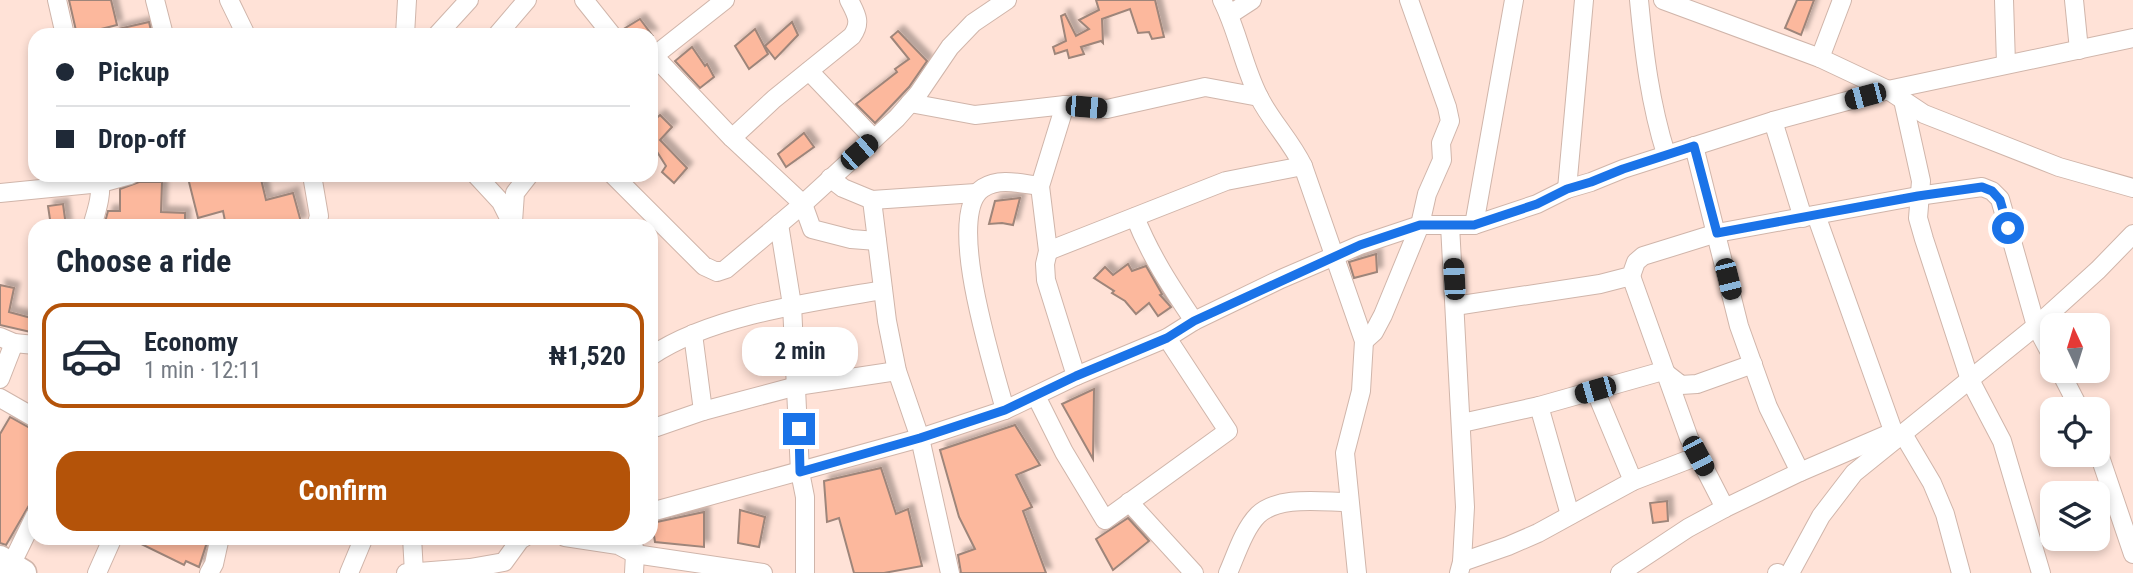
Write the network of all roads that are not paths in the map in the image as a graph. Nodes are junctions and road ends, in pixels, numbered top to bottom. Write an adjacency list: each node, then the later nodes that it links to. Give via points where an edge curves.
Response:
1 (57, 0): 22 (street)
2 (155, 0): 23 (street)
3 (407, 0): 25 (street)
4 (469, 0): 26 (street)
5 (527, 0): 27 (street)
6 (584, 0): 28 (street)
7 (724, 0): 31 (street)
8 (849, 0): 35 (street, via 858,28)
9 (1007, 0): 38 (street, via 973,23)
10 (1252, 0): 21 (street)
11 (1409, 0): 70 (street, via 1450,121)
12 (1514, 0): 72 (street)
13 (1584, 0): 55 (street)
14 (1639, 0): 44 (street, via 1649,93)
15 (1663, 0): 20 (street)
16 (1842, 0): 32 (street)
17 (2004, 0): 34 (street)
18 (2074, 0): 30 (street)
19 (232, 1): 24 (street)
20 (1683, 4): 32 (street)
21 (1225, 7): 37 (street)
22 (63, 28)
23 (162, 28)
24 (243, 28)
25 (409, 28)
26 (443, 28)
27 (503, 28)
28 (606, 28)
29 (2133, 38): 30 (street)
30 (2079, 50): 34 (street)
31 (658, 52)
32 (1820, 58): 36 (street)
33 (658, 63): 41 (street)
34 (2006, 64): 36 (street)
35 (809, 71): 41 (street); 42 (street)
36 (1895, 95): 40 (street); 54 (street, via 1924,114 2059,167); 58 (street, via 1921,181)
37 (1259, 97): 39 (street, via 1205,87 1107,109); 45 (street)
38 (910, 103): 39 (street, via 975,115); 42 (street)
39 (1065, 105): 53 (street)
40 (1773, 121): 43 (street); 62 (street)
41 (732, 138): 60 (street)
42 (874, 139): 46 (street)
43 (1694, 146): 44 (street); 73 (street)
44 (1665, 154): 55 (street)
45 (1303, 166): 61 (street, via 1226,181); 77 (street)
46 (830, 178): 59 (street); 60 (street)
47 (79, 182): 56 (street)
48 (100, 182): 63 (street)
49 (313, 182): 64 (street)
50 (482, 182): 65 (street)
51 (524, 182): 66 (street, via 515,193)
52 (619, 182): 67 (street)
53 (1041, 186): 57 (street, via 1003,182); 76 (street)
54 (2133, 188)
55 (1567, 189): 72 (street)
56 (0, 193)
57 (976, 193): 59 (street); 102 (street, via 970,209 968,255)
58 (1918, 196): 62 (street); 83 (street, via 1982,187 1992,191 2000,200); 96 (street, via 1918,218)
59 (872, 200): 75 (street)
60 (803, 204): 69 (street); 75 (street, via 812,229)
61 (1135, 217): 76 (street); 82 (street, via 1146,246)
62 (1809, 217): 73 (street); 107 (street)
63 (94, 219)
64 (318, 219)
65 (510, 219)
66 (513, 219)
67 (657, 219)
68 (658, 220): 69 (street, via 717,272)
69 (779, 224): 80 (street)
70 (1420, 225): 71 (street); 77 (street); 88 (street, via 1383,315)
71 (1451, 225): 72 (street); 81 (street)
72 (1474, 225)
73 (1717, 233): 78 (street, via 1643,256); 91 (street)
74 (2133, 234): 83 (street)
75 (877, 241): 79 (street)
76 (1048, 251): 94 (street, via 1046,280)
77 (1336, 255): 82 (street); 88 (street)
78 (1631, 276): 81 (street); 93 (street)
79 (883, 290): 80 (street); 92 (street)
80 (792, 305): 84 (street); 97 (street)
81 (1455, 306): 105 (street)
82 (1194, 321): 86 (street)
83 (2036, 326): 85 (street); 96 (street)
84 (693, 334): 90 (street); 103 (street)
85 (2040, 334)
86 (1167, 338): 94 (street); 114 (street, via 1227,431)
87 (7, 340): 89 (street); 95 (street)
88 (1364, 341): 115 (street, via 1361,391 1345,453)
89 (28, 344)
90 (658, 352)
91 (1753, 364): 93 (street, via 1697,384 1681,385); 112 (street)
92 (897, 371): 97 (street); 108 (street)
93 (1663, 371): 98 (street); 109 (street)
94 (1076, 376): 99 (street)
95 (0, 379)
96 (1970, 380): 107 (street); 145 (street, via 2002,441)
97 (797, 386): 103 (street); 111 (street)
98 (1595, 390): 101 (street); 113 (street)
99 (1036, 396): 102 (street); 114 (street, via 1105,520)
100 (0, 398): 104 (street)
101 (1539, 406): 105 (street); 118 (street)
102 (1005, 410): 108 (street)
103 (703, 411): 106 (street)
104 (28, 414)
105 (1462, 423): 129 (street, via 1465,507)
106 (658, 427)
107 (1897, 435): 112 (street); 143 (street, via 1854,473 1822,516); 144 (street, via 1933,483)
108 (920, 438): 111 (street); 139 (street)
109 (1698, 456): 113 (street); 116 (street)
110 (2103, 467): 126 (street)
111 (800, 472): 117 (street); 138 (street, via 805,497)
112 (1800, 472): 116 (street)
113 (1633, 481): 118 (street)
114 (1129, 502): 140 (street)
115 (1349, 502): 141 (street, via 1289,503 1260,513); 142 (street)
116 (1726, 508): 130 (street)
117 (658, 510)
118 (1570, 515): 129 (street)
119 (28, 531): 127 (street)
120 (109, 545): 131 (street)
121 (218, 545): 132 (street)
122 (361, 545): 133 (street)
123 (412, 545): 135 (street)
124 (517, 545): 128 (street)
125 (634, 545): 136 (street); 137 (street)
126 (2133, 554)
127 (11, 566)
128 (505, 567): 135 (street)
129 (1460, 568)
130 (1625, 572)
131 (97, 573)
132 (209, 573)
133 (349, 573)
134 (406, 573): 135 (street)
135 (414, 573)
136 (634, 573)
137 (763, 573)
138 (805, 573)
139 (950, 573)
140 (1194, 573)
141 (1228, 573)
142 (1357, 573)
143 (1790, 573)
144 (1961, 573)
145 (2041, 573)

